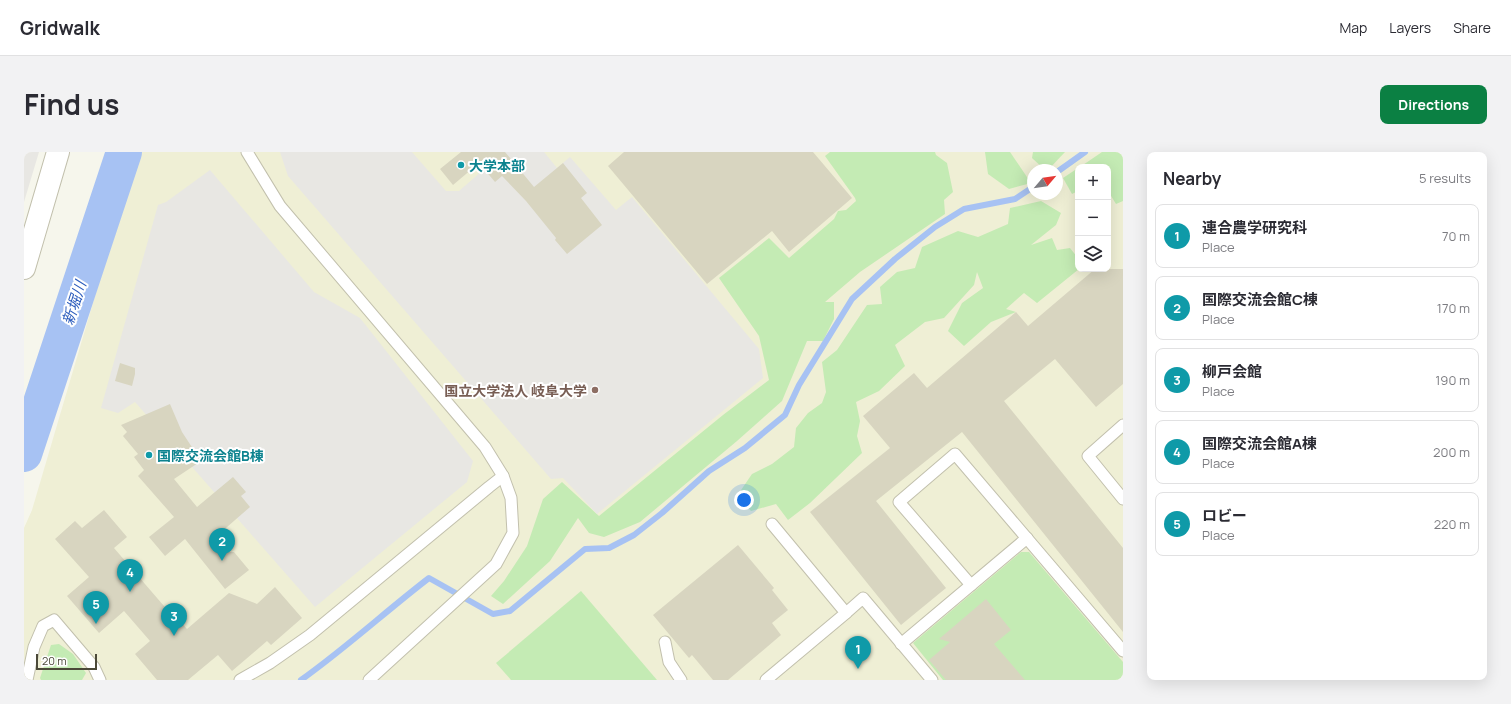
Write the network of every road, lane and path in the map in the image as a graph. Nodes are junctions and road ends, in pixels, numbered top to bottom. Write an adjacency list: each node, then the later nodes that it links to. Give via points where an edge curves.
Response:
1 (58, 152): 3 (street)
2 (247, 152): 5 (lane, via 280,206 485,446)
3 (24, 268)
4 (1123, 425): 6 (lane, via 1088,456)
5 (503, 476): 16 (lane, via 310,635); 17 (lane, via 511,498 513,533 496,564)
6 (1123, 499)
7 (772, 524): 10 (lane)
8 (1027, 538): 9 (lane); 9 (lane, via 955,454 899,502); 13 (lane)
9 (971, 585): 12 (lane)
10 (846, 613): 12 (lane, via 863,598); 19 (lane)
11 (665, 642): 18 (lane, via 669,662)
12 (901, 644): 20 (lane)
13 (1123, 651)
14 (27, 680): 15 (lane, via 34,647 43,626 54,620 94,667)
15 (100, 680)
16 (240, 680)
17 (369, 680)
18 (681, 680)
19 (766, 680)
20 (932, 680)

